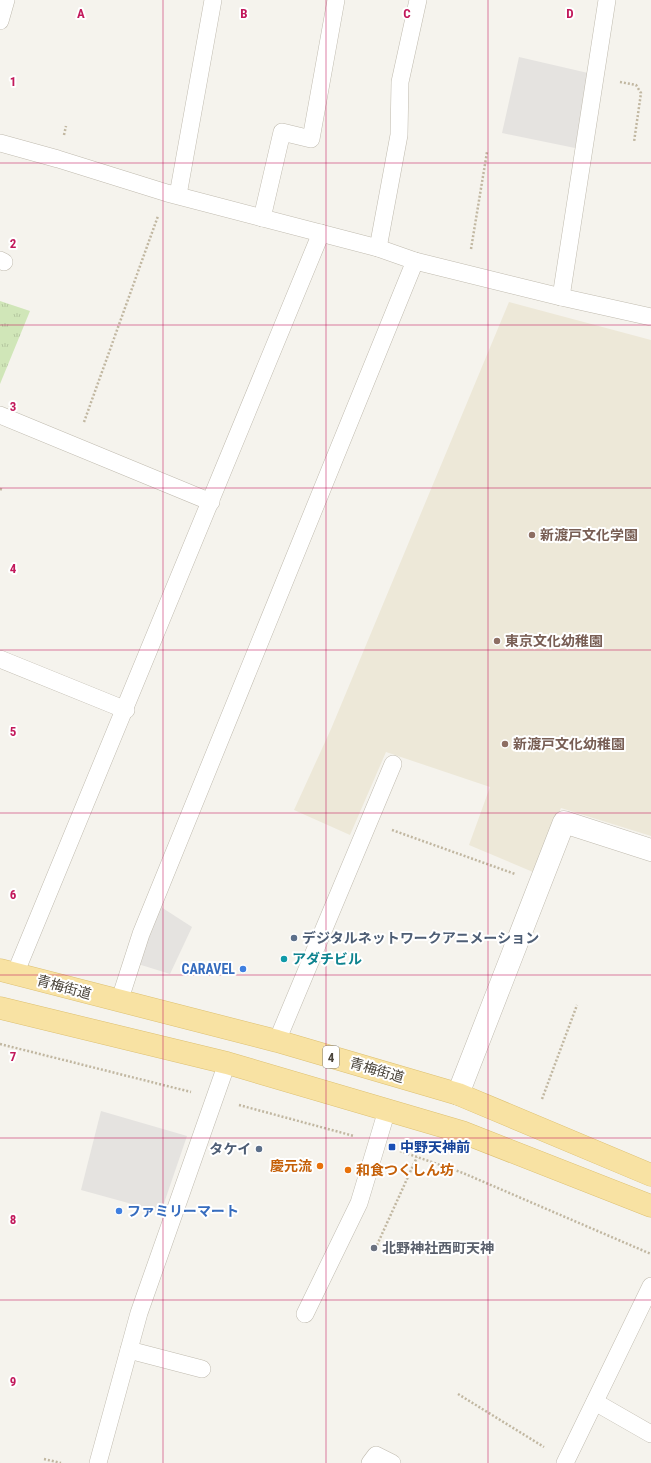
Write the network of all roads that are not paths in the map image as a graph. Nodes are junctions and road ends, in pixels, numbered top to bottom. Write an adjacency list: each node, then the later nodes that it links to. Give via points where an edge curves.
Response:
1 (6, 0): 6 (lane)
2 (213, 0): 8 (lane)
3 (336, 0): 9 (lane, via 311,139 282,132)
4 (418, 0): 11 (lane, via 400,82 399,135)
5 (607, 0): 13 (lane)
6 (0, 20)
7 (0, 143): 8 (lane)
8 (172, 194): 9 (lane)
9 (262, 218): 10 (lane)
10 (321, 233): 11 (lane); 16 (lane)
11 (378, 248): 12 (lane)
12 (415, 261): 13 (lane); 22 (lane, via 141,934)
13 (561, 297): 14 (lane)
14 (651, 317)
15 (0, 416): 16 (lane)
16 (211, 502): 18 (lane)
17 (0, 659): 18 (lane)
18 (126, 710): 21 (lane)
19 (393, 764): 24 (lane)
20 (651, 850): 26 (street, via 564,822)
21 (8, 972): 22 (main road, 青梅街道 / 4)
22 (119, 1002): 24 (main road, 青梅街道 / 4)
23 (0, 1008): 25 (main road)
24 (277, 1041): 26 (main road, 青梅街道 / 4)
25 (227, 1063): 27 (main road); 32 (lane, via 139,1313)
26 (458, 1094): 28 (main road, 青梅街道 / 4)
27 (387, 1110): 29 (main road, via 462,1132); 31 (lane, via 360,1203)
28 (651, 1175)
29 (651, 1206)
30 (651, 1286): 34 (lane)
31 (305, 1314)
32 (129, 1350): 33 (lane); 37 (lane)
33 (202, 1369)
34 (595, 1402): 35 (lane); 36 (lane)
35 (651, 1434)
36 (565, 1462)
37 (98, 1463)
38 (370, 1463): 39 (lane, via 376,1455)
39 (392, 1463)

